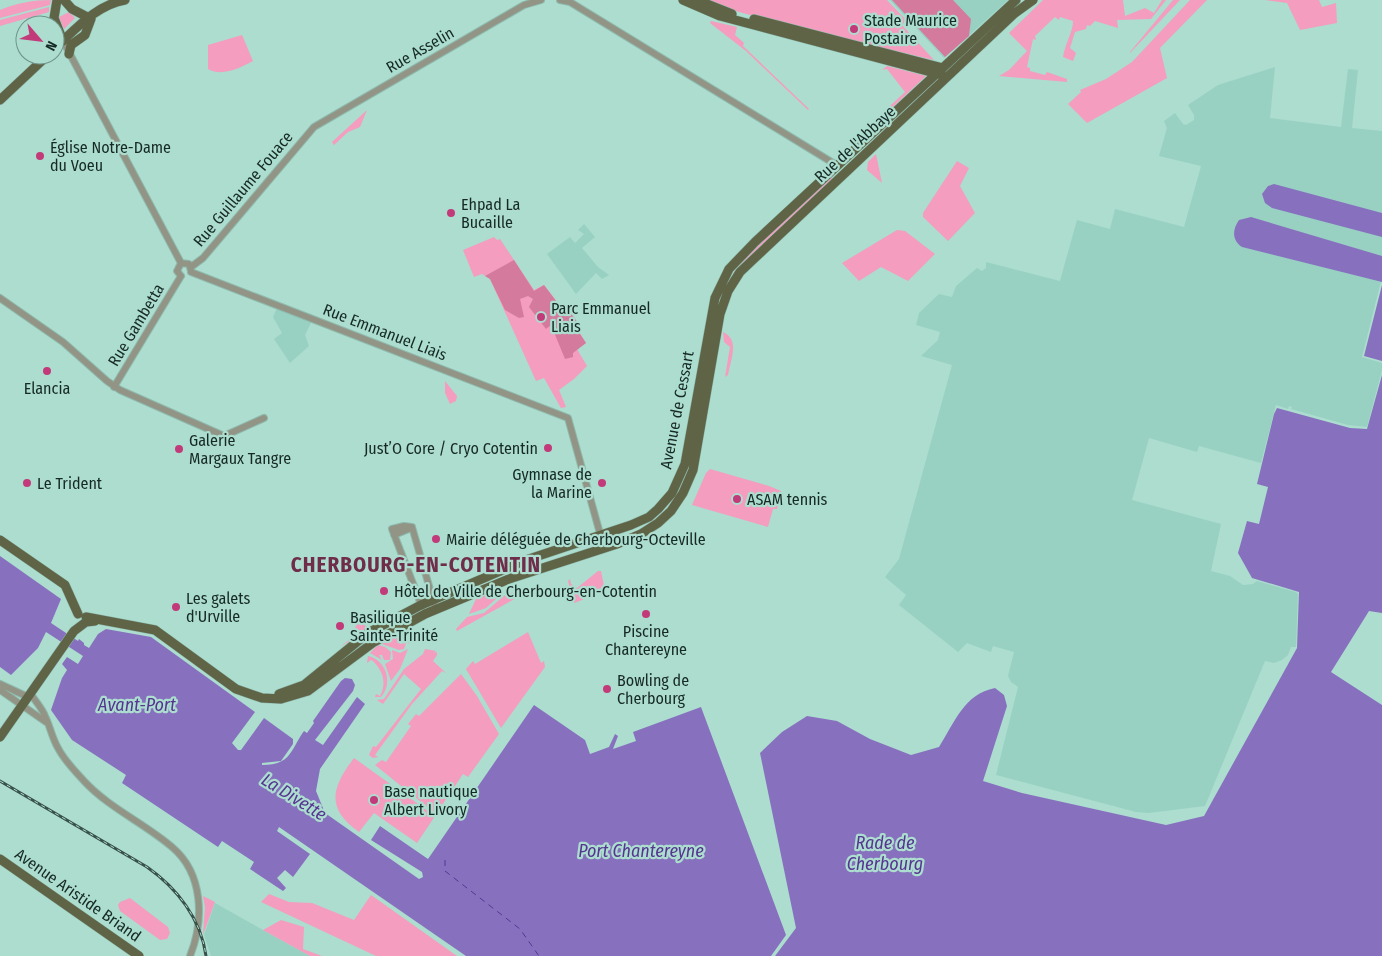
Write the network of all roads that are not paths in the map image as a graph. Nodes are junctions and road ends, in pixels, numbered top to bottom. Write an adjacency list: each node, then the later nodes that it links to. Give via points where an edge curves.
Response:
1 (57, 0): 12 (main road)
2 (64, 0): 11 (main road)
3 (103, 0): 14 (main road)
4 (125, 0): 14 (main road)
5 (541, 0): 28 (street, Rue Asselin, via 524,5)
6 (560, 0): 29 (street, via 570,2)
7 (683, 0): 16 (main road, via 720,16)
8 (697, 0): 25 (main road, via 731,14)
9 (1016, 0): 25 (main road, Rue de l'Abbaye)
10 (1032, 1): 20 (main road, Rue de l'Abbaye); 25 (main road, Rue de l'Abbaye)
11 (72, 10): 13 (main road); 14 (main road)
12 (54, 15)
13 (57, 15)
14 (86, 16): 15 (main road); 18 (main road, via 91,19 88,30)
15 (65, 35)
16 (800, 38): 24 (main road); 25 (main road)
17 (65, 40): 18 (main road)
18 (75, 40): 21 (main road)
19 (65, 48): 21 (street)
20 (983, 49)
21 (69, 54): 30 (street)
22 (30, 65): 26 (main road)
23 (37, 65): 27 (main road)
24 (928, 67)
25 (942, 73): 29 (main road, Rue de l'Abbaye); 35 (main road, Rue de l'Abbaye, via 838,181 744,267 728,291)
26 (0, 93)
27 (0, 100)
28 (314, 127): 31 (street, Rue Guillaume Fouace)
29 (838, 166): 34 (main road, Rue de l'Abbaye, via 736,260 726,274)
30 (181, 263): 31 (street, via 187,263); 32 (street, via 177,268)
31 (191, 270): 32 (street, via 186,277); 38 (street, Rue Emmanuel Liais, via 568,418)
32 (181, 276): 36 (street, Rue Gambetta)
33 (0, 298): 36 (street, via 63,342)
34 (712, 307): 38 (main road, Avenue de Cessart, via 690,443 679,479 665,502 649,516)
35 (718, 322): 40 (main road, Avenue de Cessart, via 698,455 688,483 676,503 658,522 641,534)
36 (114, 387): 37 (street, via 222,435 231,435)
37 (264, 418)
38 (601, 536): 40 (street); 41 (main road, Avenue de Cessart, via 526,560)
39 (0, 540): 45 (main road, via 65,585)
40 (604, 548): 43 (main road, Avenue de Cessart, via 509,579)
41 (431, 600): 42 (main road, Avenue de Cessart); 42 (street, via 412,527 393,532); 43 (street)
42 (421, 604): 44 (street); 46 (main road, Avenue de Cessart, via 368,633 300,687 282,693 243,688)
43 (436, 610): 44 (main road, Avenue de Cessart)
44 (425, 614): 46 (main road, Avenue de Cessart, via 374,642 308,692 281,699 262,698 236,689)
45 (78, 624): 46 (main road, via 96,621 155,630); 49 (main road)
46 (206, 666)
47 (0, 684): 49 (street)
48 (0, 690): 49 (street)
49 (27, 698): 50 (street); 50 (street, via 45,715); 51 (main road)
50 (47, 723): 54 (street, via 61,754 89,786 104,800 173,847 183,859 194,880 200,906 200,920)
51 (0, 738)
52 (0, 859): 53 (main road, Avenue Aristide Briand)
53 (139, 956)
54 (190, 956)

